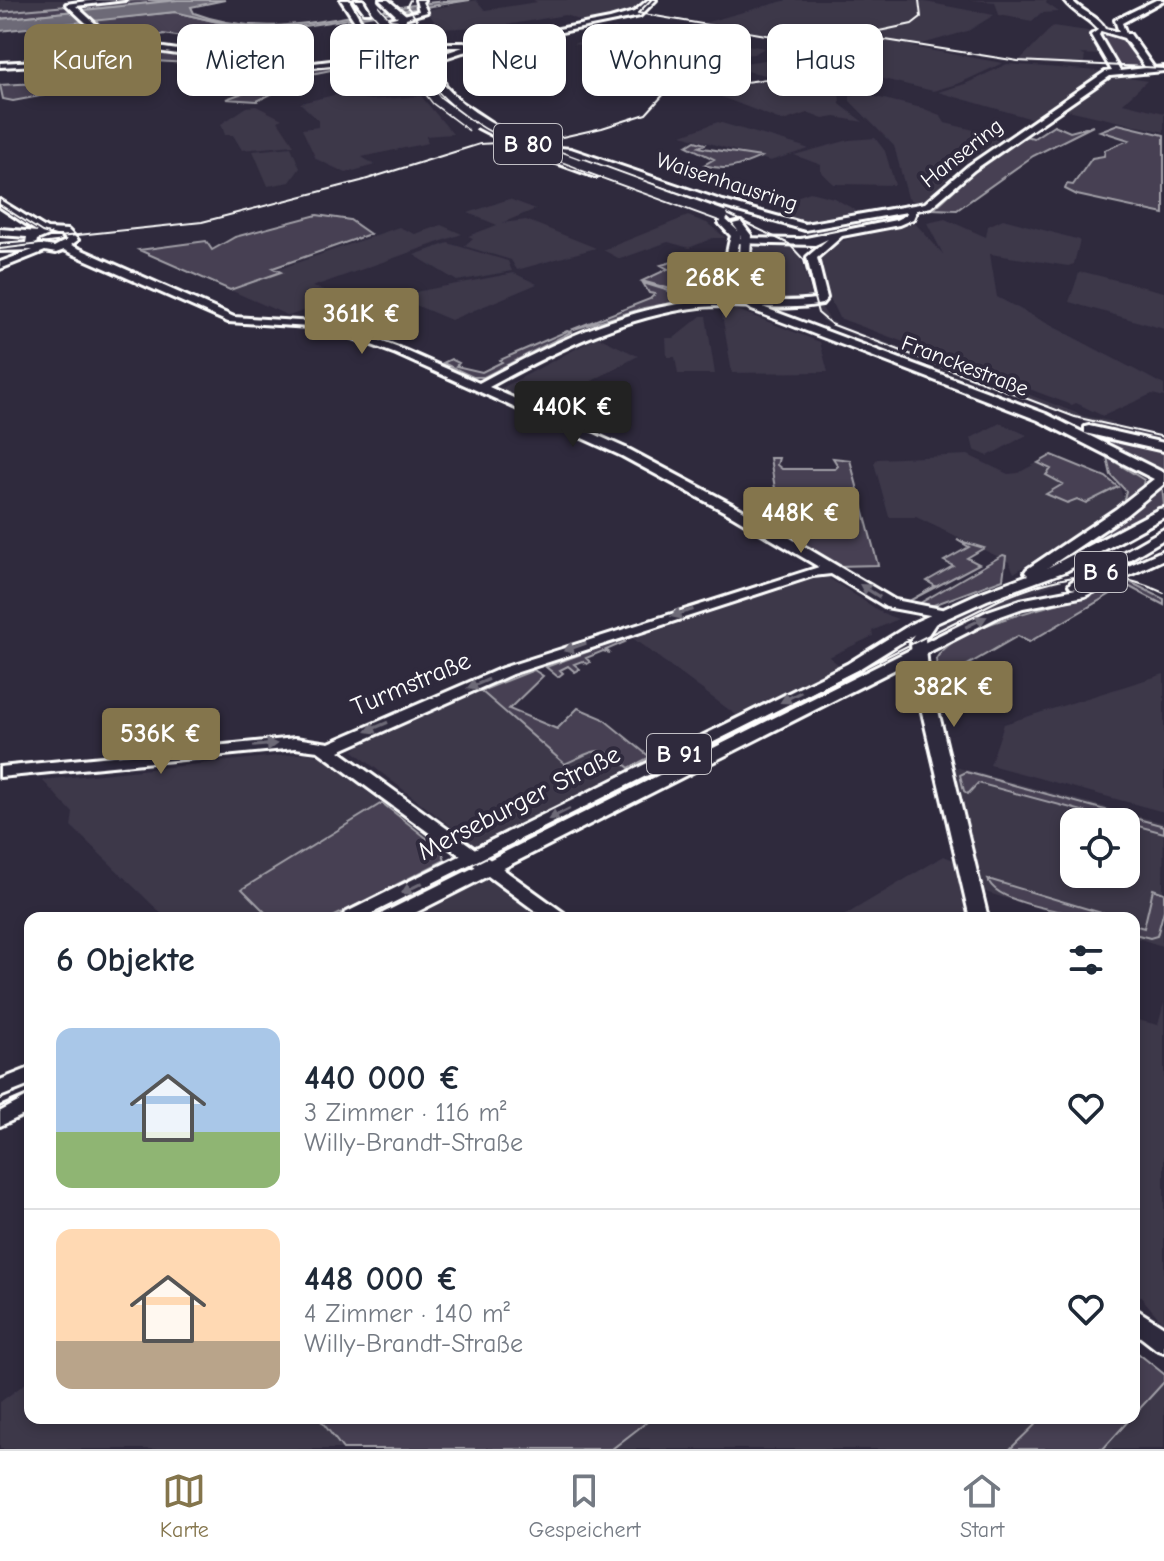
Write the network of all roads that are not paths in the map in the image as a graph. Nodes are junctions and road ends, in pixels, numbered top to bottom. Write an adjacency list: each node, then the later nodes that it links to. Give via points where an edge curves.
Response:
1 (121, 0): 11 (street, via 72,6)
2 (345, 0): 12 (street)
3 (359, 0): 9 (street, B 80)
4 (384, 0): 10 (street)
5 (652, 0): 15 (street, via 636,15)
6 (1068, 0): 16 (street)
7 (1161, 0): 17 (street, via 1118,22)
8 (421, 4): 10 (street)
9 (370, 6): 29 (street, B 80, bridge, via 427,90 466,124 514,148); 30 (street, B 80, bridge, via 449,96 485,123)
10 (399, 13): 13 (street); 14 (street)
11 (89, 24)
12 (363, 24)
13 (385, 24)
14 (399, 24)
15 (566, 29)
16 (1101, 31): 17 (street); 24 (street, via 1095,35)
17 (1125, 34): 22 (street)
18 (161, 48): 20 (street, via 275,65)
19 (24, 64): 21 (street)
20 (330, 64)
21 (0, 65)
22 (1151, 69): 23 (street); 24 (street)
23 (1164, 69)
24 (1116, 71): 28 (street, Hansering, via 1003,144 932,203)
25 (441, 96): 26 (street, via 488,131)
26 (532, 151): 28 (street, Waisenhausring, via 568,151 797,226); 29 (street)
27 (0, 203): 34 (street)
28 (912, 210): 32 (street, Hansering, via 903,221)
29 (700, 214): 30 (street, B 80)
30 (723, 222): 33 (street, B 80)
31 (0, 232): 34 (street)
32 (837, 237): 35 (street); 38 (street)
33 (740, 240): 35 (street); 40 (street, via 729,272); 42 (street, via 744,281)
34 (38, 241): 36 (street); 36 (street, via 71,236); 37 (street); 39 (street)
35 (804, 241): 38 (street, via 817,243)
36 (66, 247): 46 (street, via 232,320 332,326)
37 (0, 248)
38 (818, 250): 43 (street, Franckestraße, via 812,259 821,301)
39 (0, 266)
40 (731, 285): 41 (street, Franckestraße); 44 (street, via 724,295)
41 (746, 302): 42 (street, Franckestraße); 44 (street); 48 (street, Franckestraße, via 1042,417)
42 (763, 302): 43 (street, Franckestraße); 45 (street, Franckestraße)
43 (797, 303): 45 (street, via 789,307)
44 (703, 304): 46 (street, via 599,327)
45 (796, 317): 47 (street, Franckestraße, via 1102,435)
46 (479, 388): 52 (street, via 626,453)
47 (1164, 447)
48 (1164, 478): 53 (street, B 6)
49 (1164, 512): 53 (street, via 1061,568)
50 (1162, 534): 54 (street, B 6, via 1079,584)
51 (1164, 554): 54 (street, via 1080,593)
52 (830, 570): 55 (street, one-way to 52, via 896,606); 57 (street, Turmstraße, one-way to 57, via 531,662)
53 (1011, 585): 55 (street, Merseburger Straße)
54 (1037, 600): 56 (street, Merseburger Straße / B 6, one-way to 54, via 993,614)
55 (938, 617): 56 (street, via 920,634); 59 (street, Merseburger Straße / B 91, one-way to 59)
56 (918, 651): 59 (street, Merseburger Straße / B 91); 63 (street)
57 (329, 749): 58 (street, Turmstraße, one-way to 57, via 295,743); 59 (street)
58 (0, 772)
59 (479, 863): 60 (street, Merseburger Straße / B 91, one-way to 60); 61 (street, Merseburger Straße / B 91); 62 (street)
60 (365, 912)
61 (399, 912)
62 (549, 912)
63 (978, 912)
64 (24, 1079): 65 (street)
65 (0, 1089)
66 (24, 1106): 67 (street)
67 (0, 1118)
68 (1140, 1323): 69 (street)
69 (1164, 1341)

